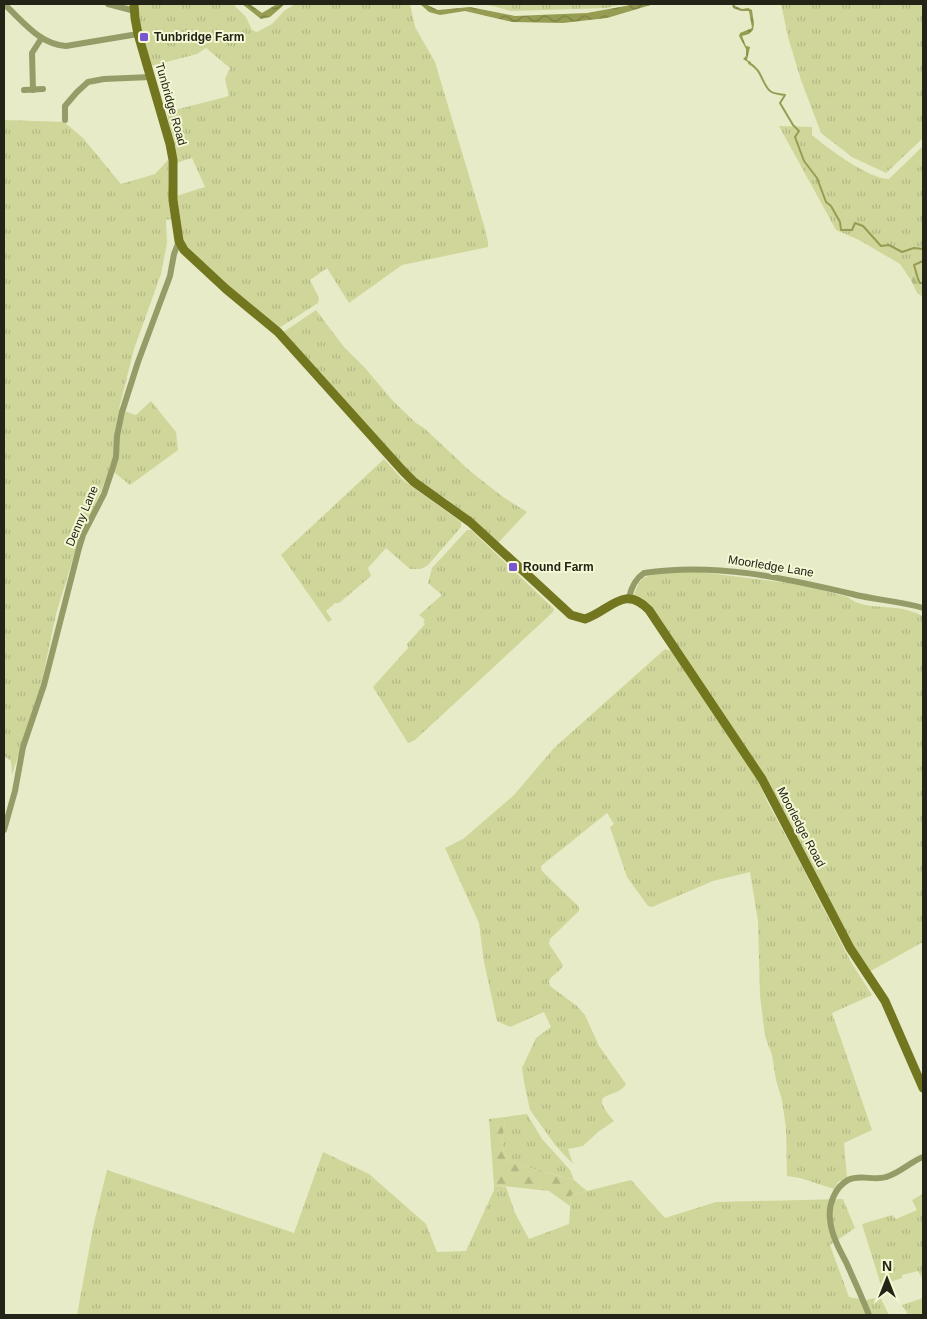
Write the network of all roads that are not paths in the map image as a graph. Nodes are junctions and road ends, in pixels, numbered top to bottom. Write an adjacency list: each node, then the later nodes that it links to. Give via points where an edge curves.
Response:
1 (4, 4): 5 (street)
2 (108, 4): 3 (street)
3 (134, 7): 4 (street, Tunbridge Road)
4 (138, 34): 5 (street, via 66,46); 6 (street, Tunbridge Road)
5 (41, 39): 9 (street, via 32,53)
6 (151, 77): 10 (street, via 88,82 65,106); 11 (street, Tunbridge Road, via 173,160 172,200)
7 (43, 89): 9 (street)
8 (24, 90): 9 (street)
9 (33, 90)
10 (65, 120)
11 (179, 241): 12 (street, via 190,256 284,339 414,482 470,522 571,615 585,619); 14 (street, Denny Lane, via 170,276 122,412 110,478 79,548)
12 (629, 598): 13 (street, Moorledge Lane, via 638,577 644,573 692,568 805,583); 15 (street, Moorledge Road, via 636,599 649,610 762,779 850,948 886,1001)
13 (923, 608)
14 (4, 830)
15 (923, 1088)
16 (923, 1157): 17 (street, via 888,1177 854,1177 837,1189 833,1199 829,1218 834,1236)
17 (869, 1315)

